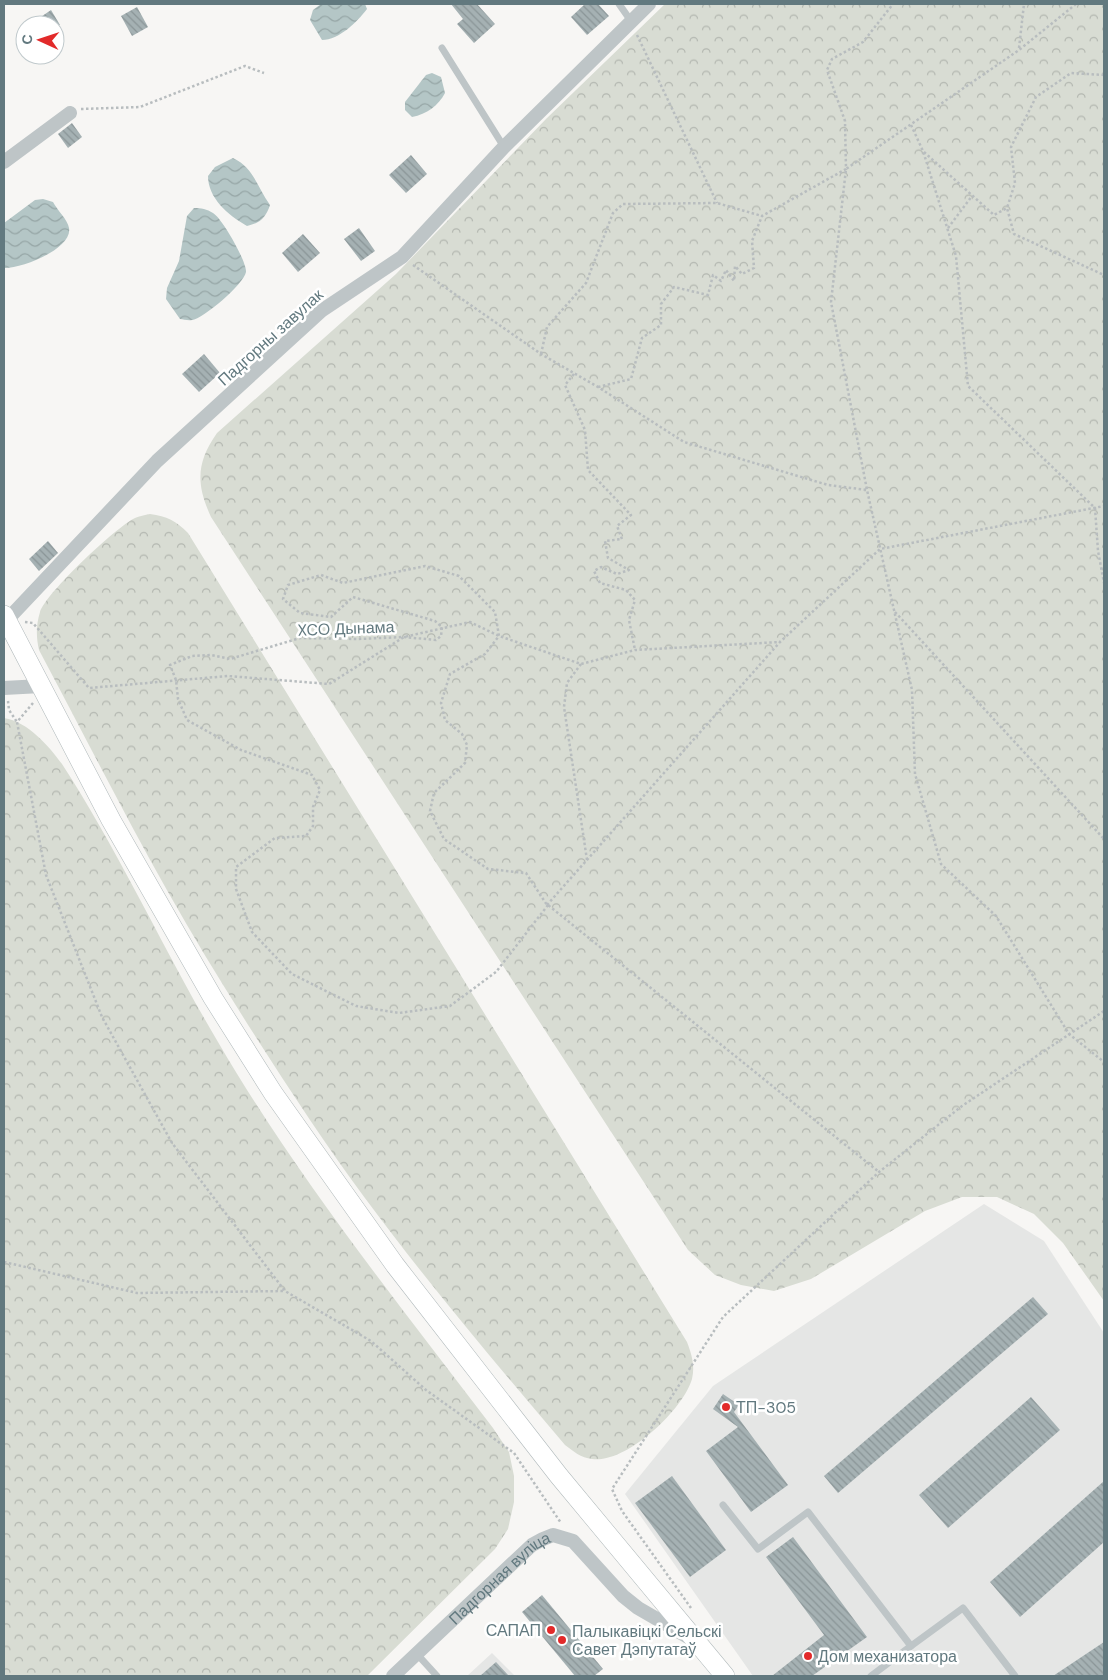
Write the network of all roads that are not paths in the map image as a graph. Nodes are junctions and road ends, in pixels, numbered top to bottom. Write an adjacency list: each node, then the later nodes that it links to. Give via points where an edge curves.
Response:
1 (619, 4): 3 (lane)
2 (649, 4): 3 (street, Падгорны завулак)
3 (631, 21): 6 (street, Падгорны завулак)
4 (442, 48): 6 (lane)
5 (70, 113): 7 (street)
6 (504, 147): 8 (street, Падгорны завулак, via 402,257 321,311 158,461)
7 (4, 162)
8 (5, 617): 9 (street)
9 (41, 686): 10 (street); 12 (street, via 111,820 208,990 327,1172 547,1460)
10 (5, 688)
11 (723, 1505): 13 (lane, via 758,1549 808,1512)
12 (698, 1643): 14 (street, Падгорная вуліца, via 630,1602 573,1541 553,1536 532,1546); 17 (street, Падгорная вуліца)
13 (911, 1646): 18 (lane); 19 (lane, via 963,1608)
14 (416, 1653): 15 (street, Падгорная вуліца); 16 (lane)
15 (393, 1676)
16 (437, 1676)
17 (725, 1676)
18 (872, 1676)
19 (1015, 1676)

